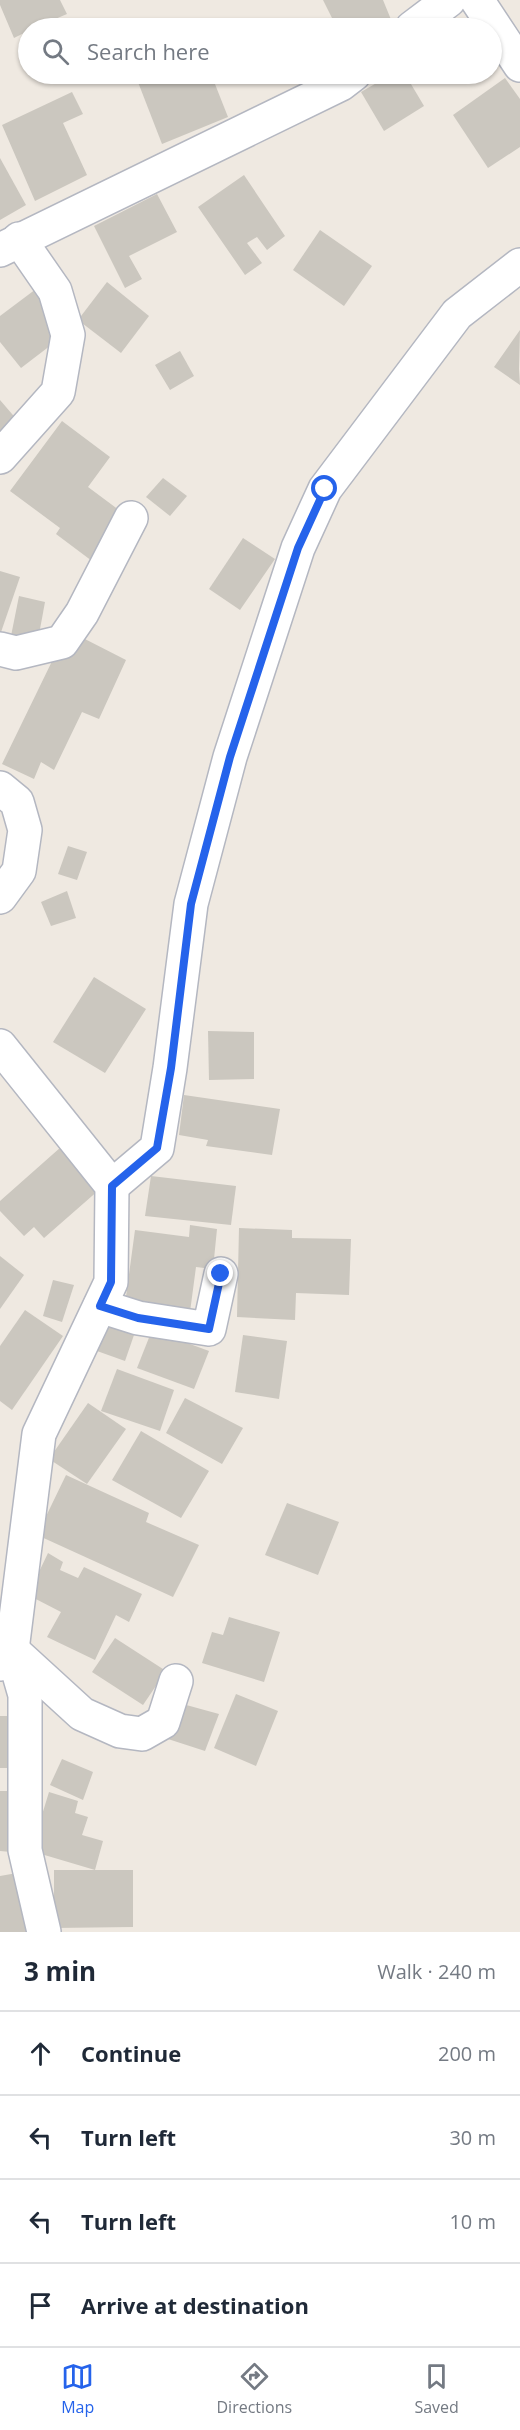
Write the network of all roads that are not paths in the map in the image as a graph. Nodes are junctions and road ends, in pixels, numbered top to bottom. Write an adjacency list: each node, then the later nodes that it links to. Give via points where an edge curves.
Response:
1 (448, 0): 3 (street)
2 (477, 0): 4 (street)
3 (425, 18)
4 (489, 18)
5 (502, 38): 6 (street)
6 (520, 65)
7 (341, 84): 8 (street)
8 (9, 244): 10 (street, via 55,291 68,335 58,392)
9 (520, 265): 16 (street, via 457,314 325,489 298,548 230,757 191,904 157,1148)
10 (0, 457)
11 (131, 518): 12 (street, via 82,613 62,642 16,653)
12 (0, 649)
13 (0, 788): 14 (street, via 17,802 25,830 19,871)
14 (0, 897)
15 (0, 1046): 16 (street)
16 (112, 1186): 18 (street, via 111,1282)
17 (221, 1274): 18 (street, via 209,1329 138,1318)
18 (100, 1306): 19 (street, via 39,1434)
19 (6, 1657): 20 (street, via 82,1714 120,1731 142,1734 163,1722); 21 (street, via 25,1695 25,1850)
20 (176, 1681)
21 (44, 1932)

